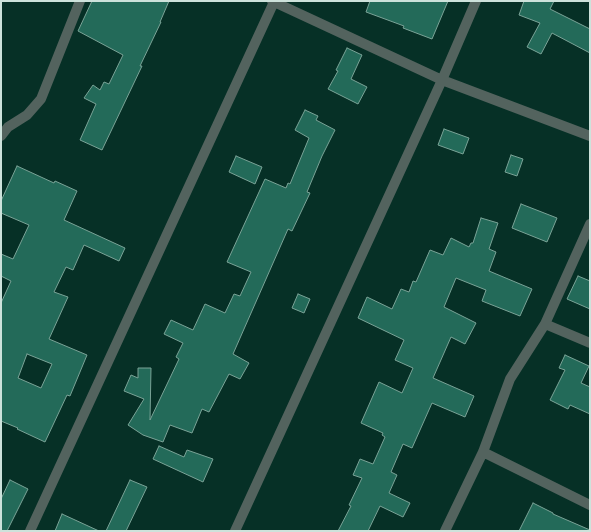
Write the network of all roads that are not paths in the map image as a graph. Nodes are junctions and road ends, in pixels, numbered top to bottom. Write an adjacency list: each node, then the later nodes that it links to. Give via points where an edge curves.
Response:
1 (80, 1): 5 (street, via 41,99)
2 (476, 1): 4 (street)
3 (273, 2): 4 (street); 12 (street)
4 (442, 80): 6 (street); 13 (street)
5 (1, 136)
6 (590, 136)
7 (590, 224): 8 (street)
8 (545, 324): 9 (street); 10 (street, via 510,379)
9 (590, 343)
10 (483, 452): 11 (street); 14 (street)
11 (590, 505)
12 (30, 531)
13 (235, 531)
14 (445, 531)

